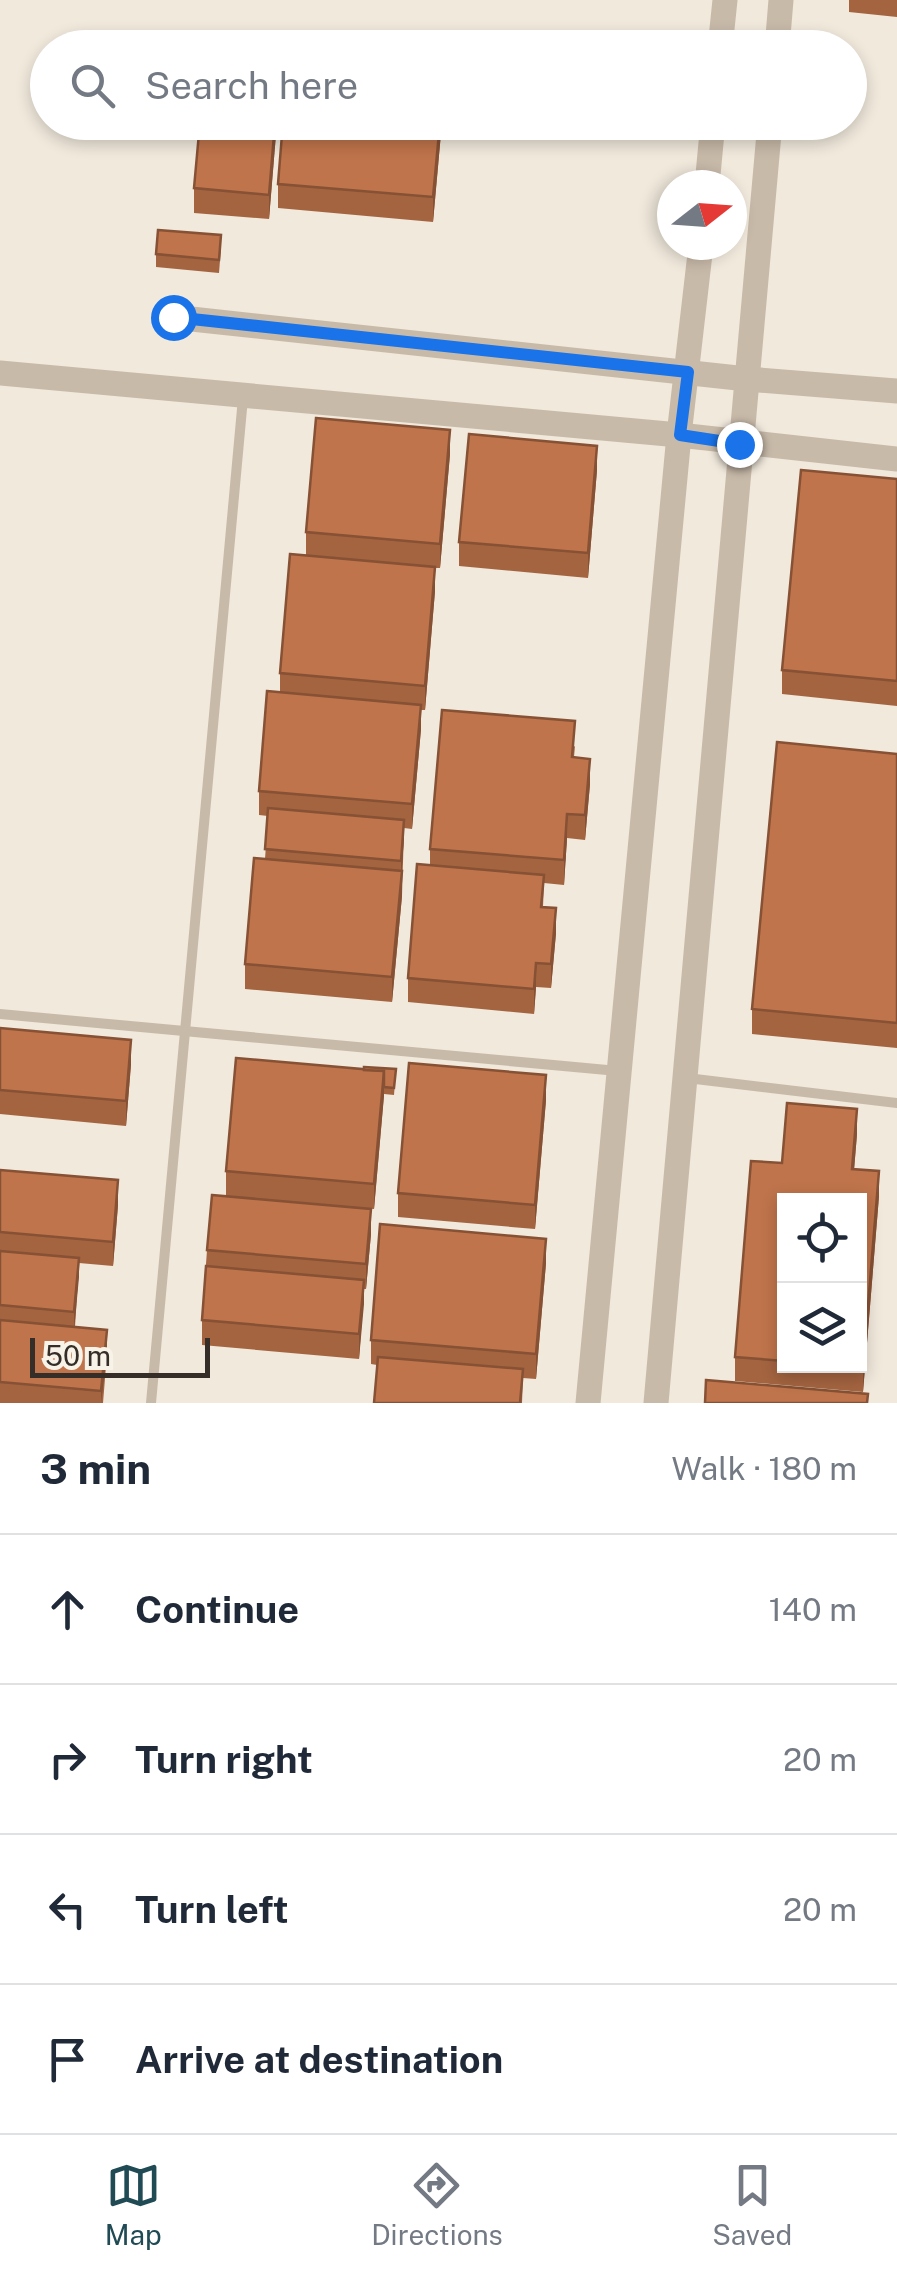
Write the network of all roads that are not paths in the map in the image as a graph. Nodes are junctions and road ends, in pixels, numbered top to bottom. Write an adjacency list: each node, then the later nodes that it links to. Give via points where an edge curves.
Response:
1 (725, 0): 3 (street)
2 (781, 0): 4 (street)
3 (722, 30)
4 (778, 30)
5 (711, 140): 7 (street)
6 (768, 140): 12 (street)
7 (708, 170)
8 (699, 260): 10 (street)
9 (173, 317): 10 (street)
10 (688, 372): 12 (street); 15 (street)
11 (0, 374): 14 (street)
12 (746, 379): 13 (street); 16 (street)
13 (897, 390)
14 (244, 395): 15 (street); 19 (lane)
15 (680, 435): 16 (street); 20 (street)
16 (739, 444): 17 (street); 21 (street)
17 (897, 459)
18 (0, 1014): 19 (lane)
19 (187, 1032): 20 (lane); 23 (lane)
20 (619, 1072): 24 (street)
21 (687, 1078): 22 (lane); 25 (street)
22 (897, 1102)
23 (152, 1403)
24 (588, 1403)
25 (656, 1403)

